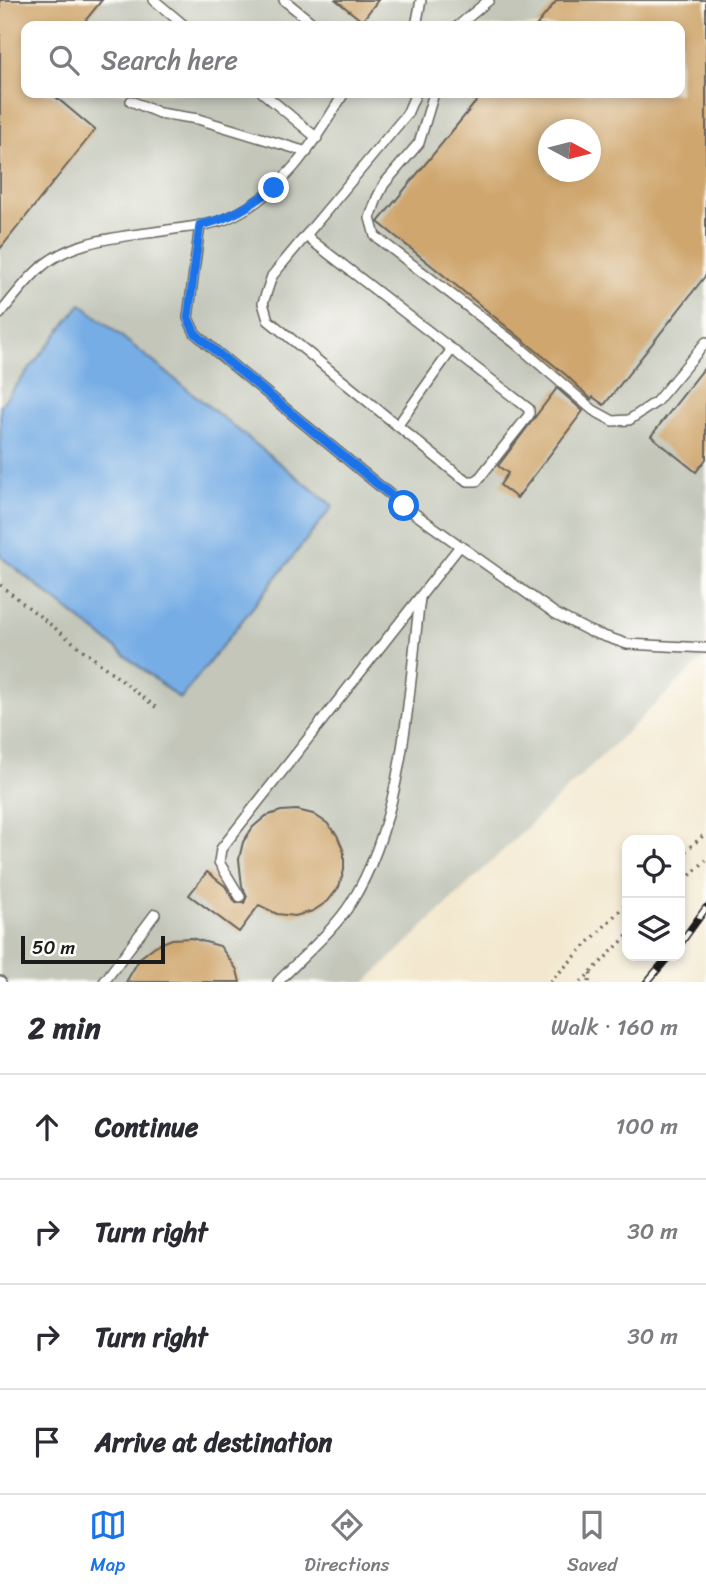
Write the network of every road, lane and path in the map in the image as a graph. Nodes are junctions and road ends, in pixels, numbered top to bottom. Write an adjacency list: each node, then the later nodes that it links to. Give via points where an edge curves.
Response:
1 (154, 0): 5 (lane)
2 (284, 0): 6 (lane)
3 (421, 0): 7 (lane)
4 (489, 0): 8 (lane)
5 (179, 21)
6 (310, 21)
7 (417, 21)
8 (464, 21)
9 (269, 98): 14 (lane)
10 (341, 98): 14 (lane)
11 (414, 98): 17 (lane, via 407,114)
12 (432, 98): 19 (lane, via 419,143 377,198 370,218 375,236 515,343 593,410 613,421 629,420 656,402)
13 (131, 101): 15 (lane, via 159,113 198,119)
14 (317, 138): 15 (lane)
15 (307, 152): 16 (lane, via 274,188 246,209)
16 (200, 225): 18 (lane, via 85,244 61,253 38,269); 22 (lane, via 188,318 195,333 404,506)
17 (307, 237): 20 (lane); 21 (lane, via 272,276 263,303 268,320)
18 (0, 314)
19 (706, 342)
20 (452, 349): 21 (lane); 21 (lane, via 515,395 529,415 477,481 457,475)
21 (398, 425)
22 (460, 546): 24 (lane); 25 (lane, via 532,599 589,631 627,643)
23 (0, 584): 26 (path)
24 (420, 597): 31 (lane, via 220,849 219,862); 37 (lane, via 402,747 375,854 350,905)
25 (706, 648)
26 (158, 709)
27 (706, 833): 28 (path)
28 (685, 852)
29 (706, 860): 30 (path)
30 (685, 880)
31 (240, 897)
32 (622, 908): 38 (path)
33 (155, 914): 36 (lane)
34 (622, 941): 35 (path)
35 (592, 970): 39 (path); 40 (path)
36 (104, 982)
37 (278, 982)
38 (550, 982)
39 (581, 982)
40 (589, 982)

